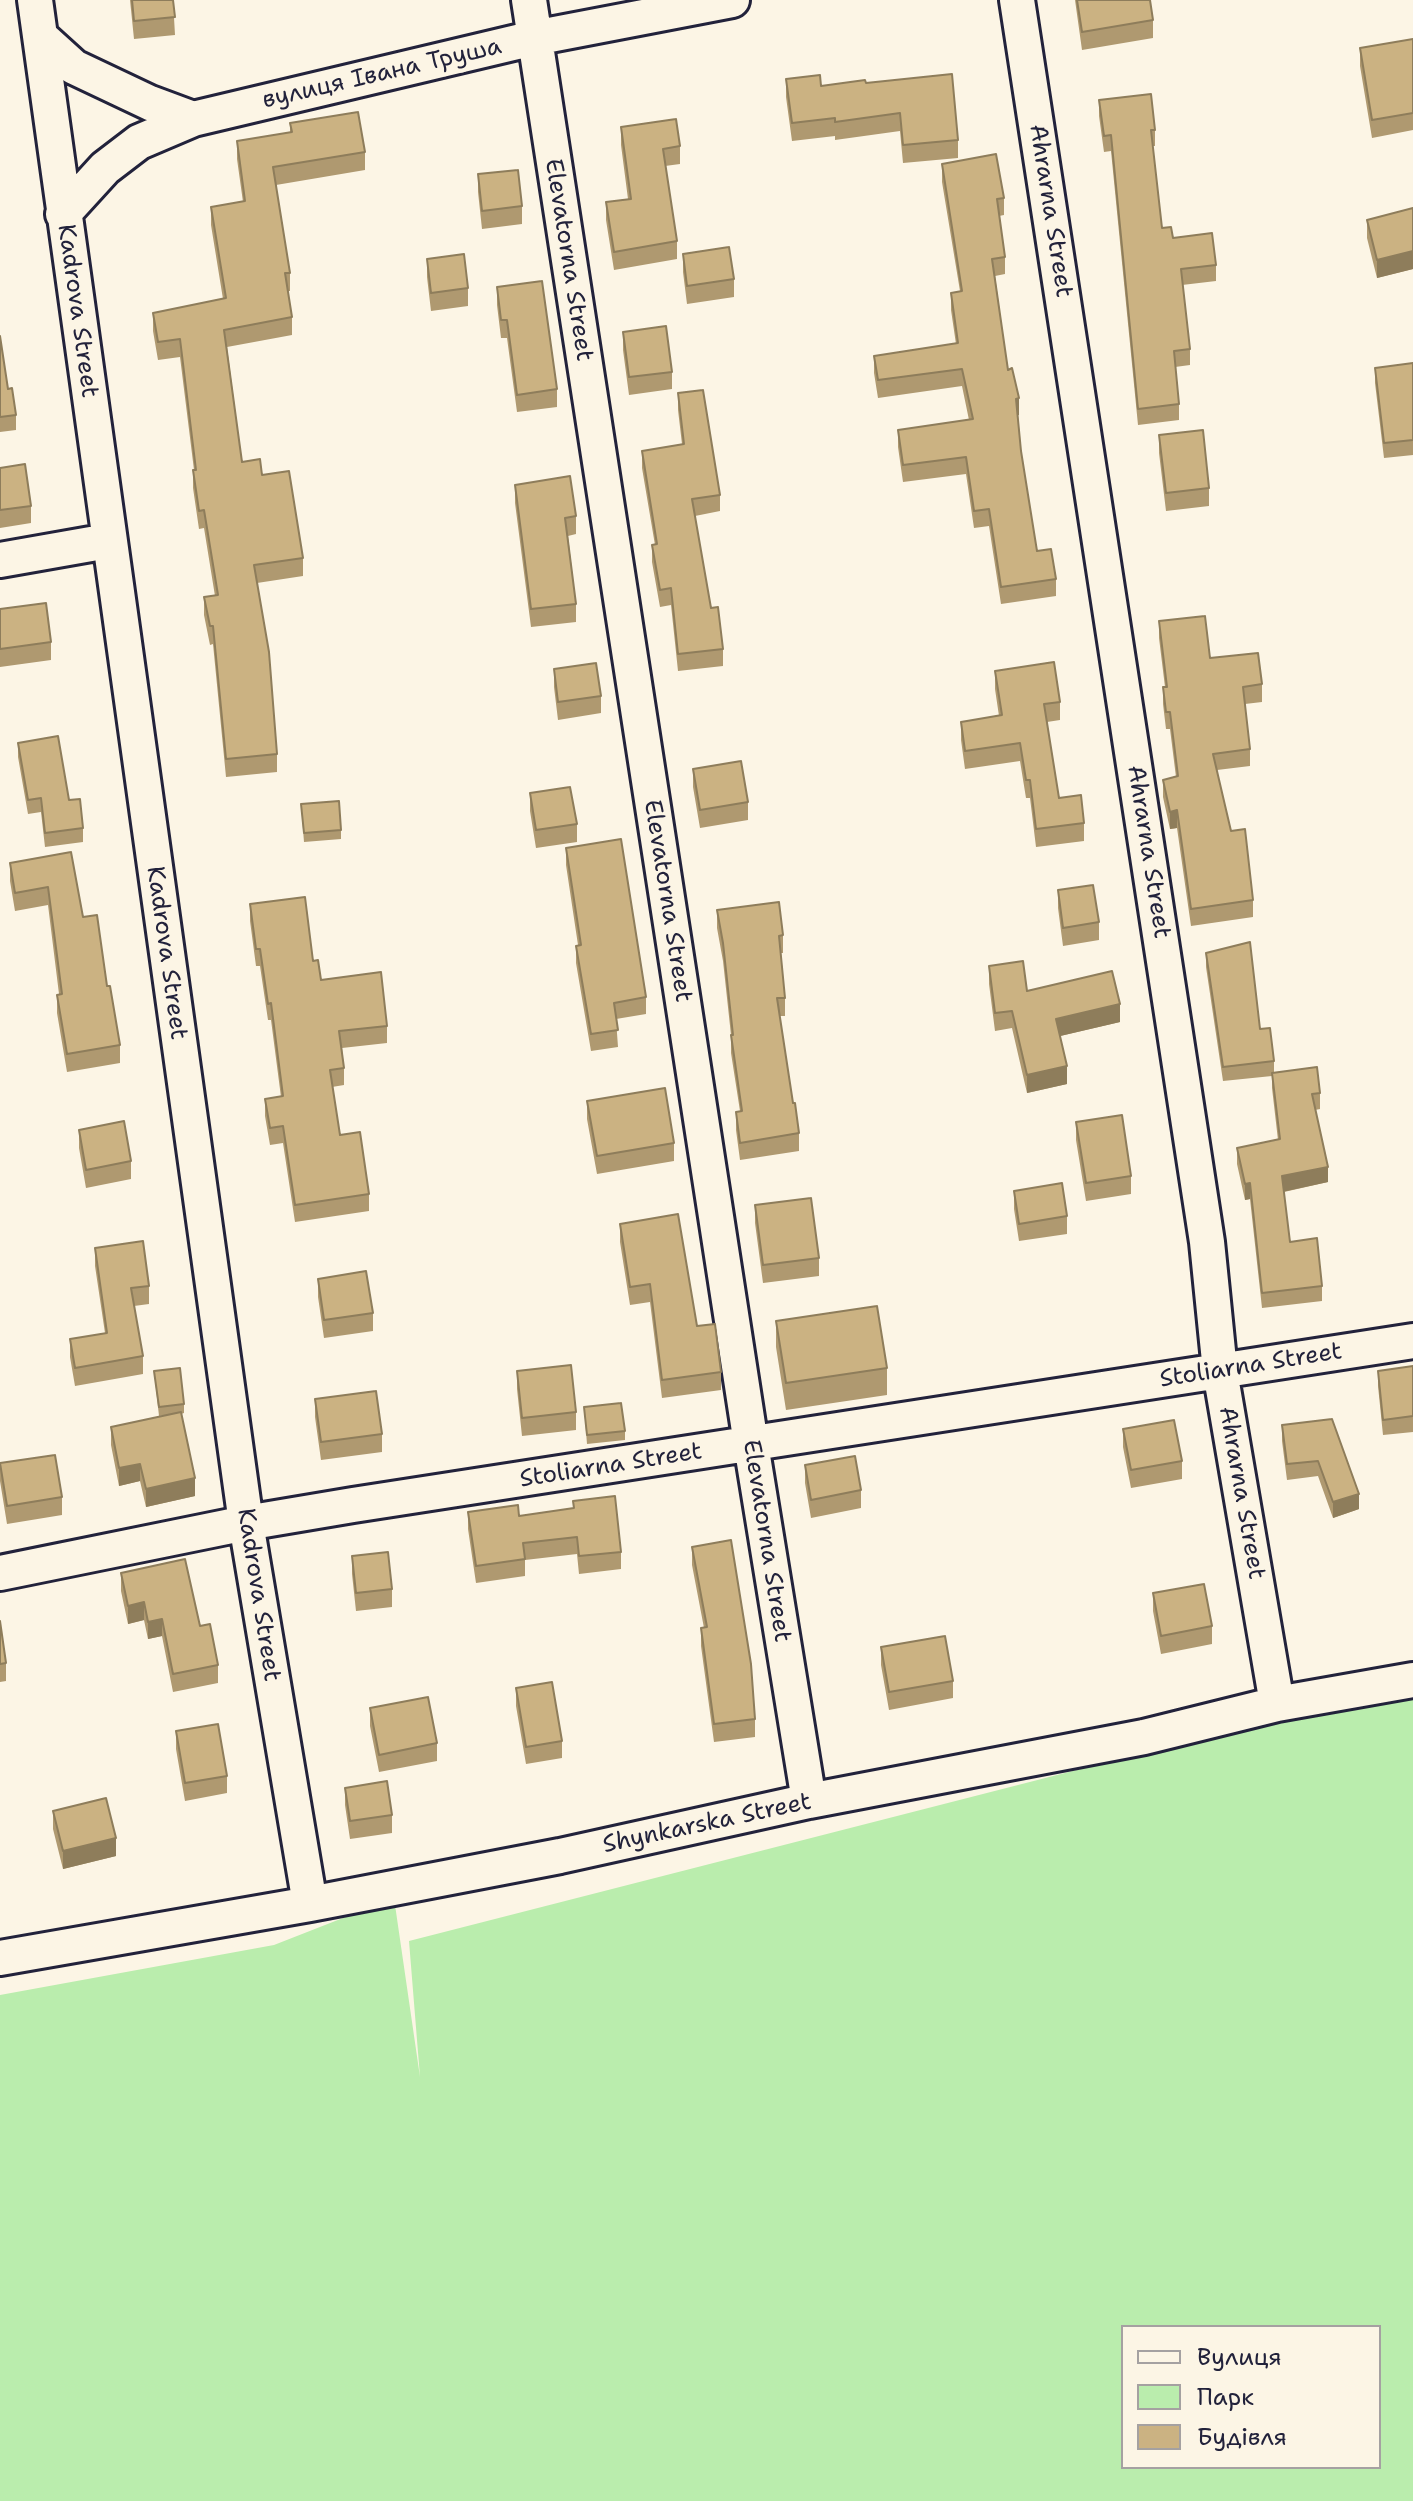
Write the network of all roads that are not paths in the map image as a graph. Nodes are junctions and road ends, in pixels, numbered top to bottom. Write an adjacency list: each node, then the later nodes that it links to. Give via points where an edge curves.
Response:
1 (35, 0): 5 (street, Kadrova Street)
2 (529, 0): 6 (street, Elevatorna Street)
3 (732, 0): 6 (street, вулиця Івана Труша)
4 (1017, 0): 12 (street, Ahrarna Street, via 1207,1242)
5 (42, 38): 7 (street, via 74,67); 8 (street, Kadrova Street)
6 (534, 38): 7 (street, вулиця Івана Труша); 13 (street, Elevatorna Street)
7 (193, 119): 8 (street, вулиця Івана Труша, via 139,142 105,168)
8 (63, 214): 9 (street, Kadrova Street)
9 (108, 541): 10 (street); 14 (street, Kadrova Street)
10 (0, 560)
11 (1413, 1341): 12 (street, Stoliarna Street)
12 (1220, 1371): 13 (street, Stoliarna Street); 17 (street, Ahrarna Street)
13 (751, 1444): 14 (street, Stoliarna Street); 18 (street, Elevatorna Street)
14 (246, 1523): 15 (street, Stoliarna Street); 19 (street, Kadrova Street)
15 (0, 1573)
16 (1413, 1680): 17 (street, Shynkarska Street)
17 (1277, 1704): 18 (street, Shynkarska Street, via 1144,1737)
18 (809, 1801): 19 (street, Shynkarska Street)
19 (310, 1904): 20 (street, Shynkarska Street)
20 (0, 1958)

